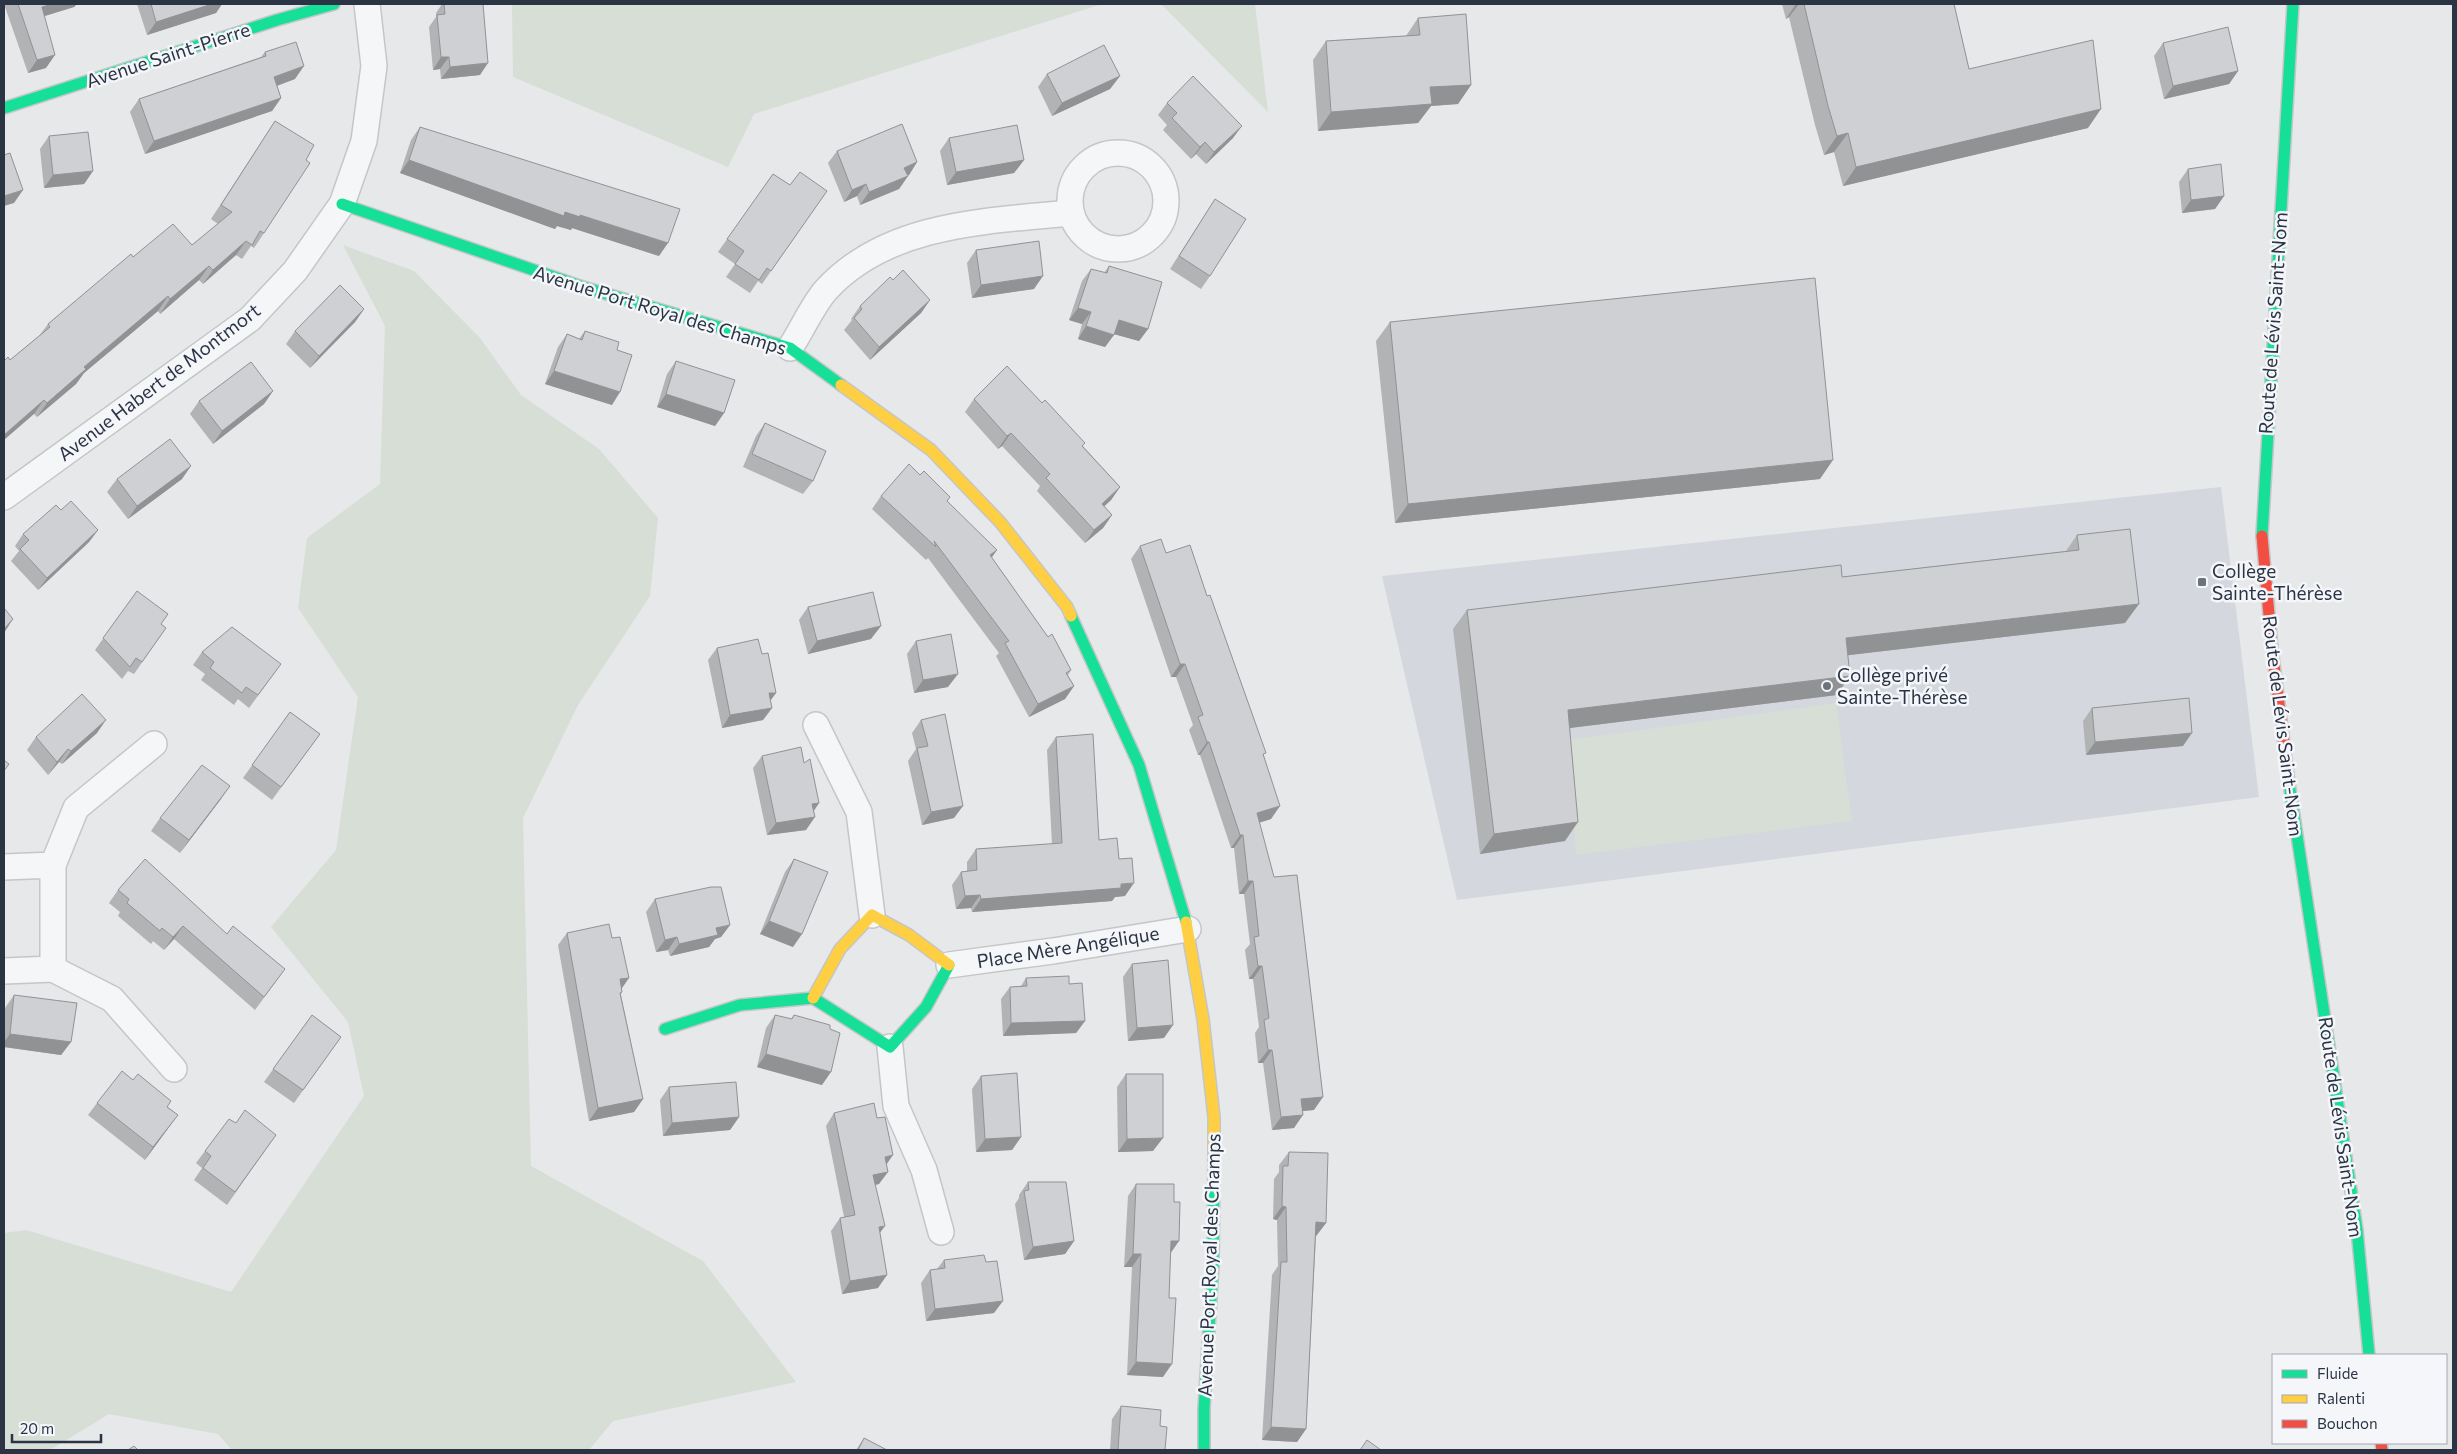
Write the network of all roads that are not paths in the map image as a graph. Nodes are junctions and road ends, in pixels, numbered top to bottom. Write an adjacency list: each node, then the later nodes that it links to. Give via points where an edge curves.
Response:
1 (334, 4): 4 (street, Avenue Saint-Pierre)
2 (366, 4): 5 (street, Avenue Habert de Montmort, via 374,66 370,103 364,141)
3 (2293, 4): 23 (street, Route de Lévis Saint-Nom, via 2262,539 2272,649 2294,819 2357,1230)
4 (4, 108)
5 (342, 204): 7 (street, Avenue Port Royal des Champs, via 583,287); 8 (street, Avenue Habert de Montmort, via 295,271 250,319)
6 (1071, 213): 7 (street, via 984,221 899,240 863,258 826,291)
7 (790, 348): 14 (street, Avenue Port Royal des Champs, via 932,450 1000,522 1067,607 1139,765)
8 (4, 497)
9 (816, 724): 13 (street, via 859,812)
10 (154, 744): 11 (street, via 76,808)
11 (53, 865): 12 (street); 16 (street)
12 (4, 867)
13 (872, 915): 15 (street, via 909,935); 18 (street, via 840,949)
14 (1188, 929): 15 (street, Place Mère Angélique); 24 (street, Avenue Port Royal des Champs, via 1203,1019 1214,1117 1213,1265)
15 (949, 964): 20 (street, via 926,1007)
16 (53, 969): 17 (street); 21 (street, via 112,998)
17 (4, 971)
18 (813, 998): 19 (street, via 740,1005); 20 (street)
19 (665, 1029)
20 (890, 1047): 22 (street, via 896,1106 924,1170)
21 (174, 1069)
22 (942, 1232)
23 (2369, 1354)
24 (1204, 1450)

